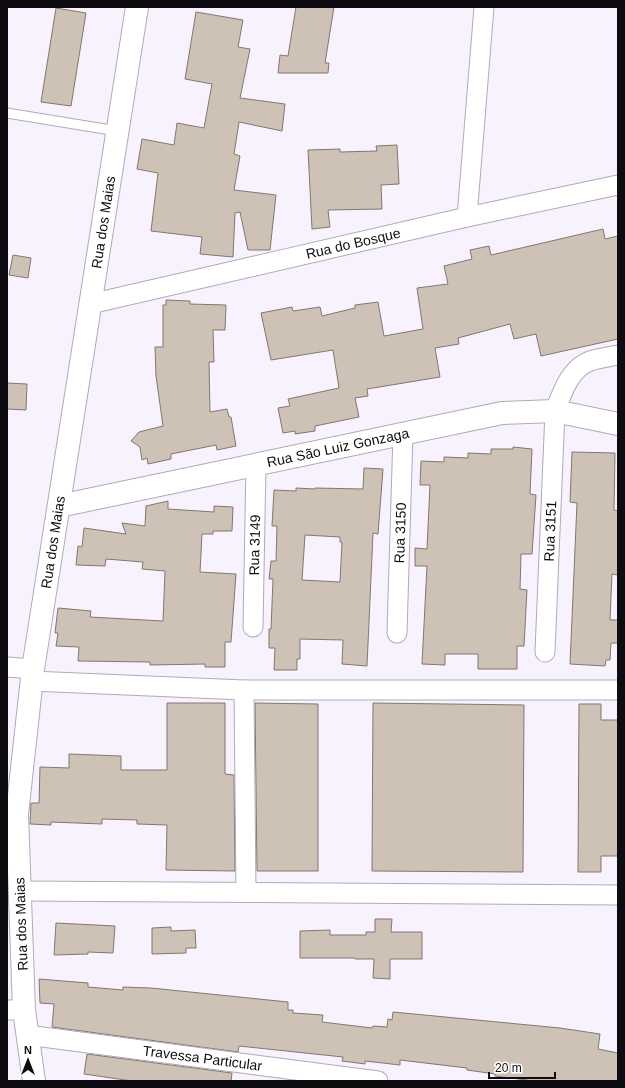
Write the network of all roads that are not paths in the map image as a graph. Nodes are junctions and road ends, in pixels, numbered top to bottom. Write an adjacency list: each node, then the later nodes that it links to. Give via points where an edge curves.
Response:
1 (137, 7): 4 (street, Rua dos Maias)
2 (484, 7): 6 (street)
3 (7, 113): 4 (lane)
4 (118, 131): 7 (street, Rua dos Maias)
5 (618, 185): 6 (street, Rua do Bosque)
6 (467, 217): 7 (street, Rua do Bosque)
7 (90, 304): 13 (street, Rua dos Maias)
8 (618, 355): 9 (street, Rua 3151, via 589,361 573,373 565,385)
9 (555, 411): 10 (street, Rua São Luiz Gonzaga); 11 (street, Rua São Luiz Gonzaga, via 502,413); 16 (street, Rua 3151)
10 (618, 424)
11 (403, 433): 12 (street, Rua São Luiz Gonzaga); 15 (street, Rua 3150)
12 (256, 464): 13 (street, Rua São Luiz Gonzaga); 14 (street, Rua 3149)
13 (59, 506): 18 (street, Rua dos Maias)
14 (253, 627)
15 (397, 633)
16 (545, 652)
17 (7, 667): 18 (street)
18 (32, 675): 19 (street); 21 (street, Rua dos Maias, via 17,814)
19 (244, 690): 20 (street); 22 (street)
20 (618, 690)
21 (20, 890): 22 (street); 24 (street, Rua dos Maias)
22 (246, 892): 23 (street)
23 (618, 895)
24 (16, 1010): 25 (street, Rua dos Maias)
25 (27, 1035): 26 (street, Rua dos Maias); 27 (street, Travessa Particular)
26 (34, 1081)
27 (378, 1081)

